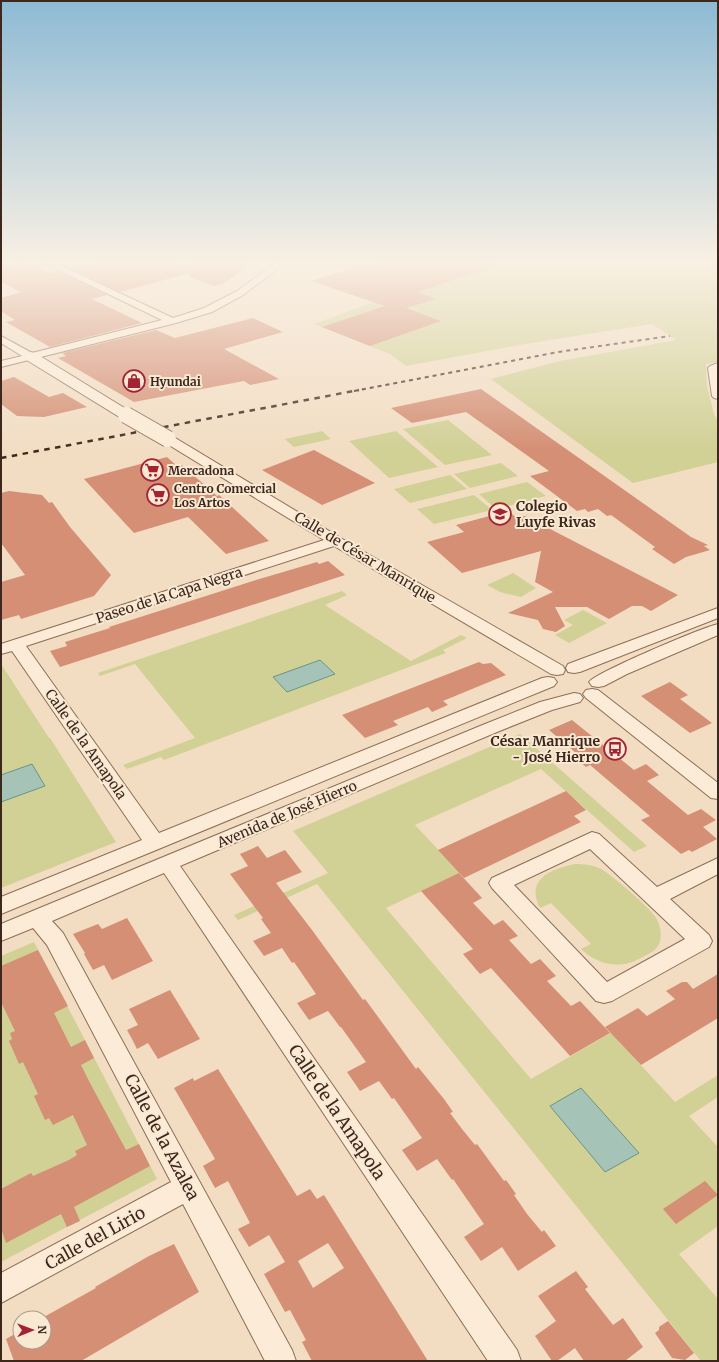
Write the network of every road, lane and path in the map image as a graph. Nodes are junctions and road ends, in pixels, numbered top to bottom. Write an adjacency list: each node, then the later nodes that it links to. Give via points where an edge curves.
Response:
1 (150, 326): 3 (street)
2 (1, 340): 3 (street)
3 (30, 356): 4 (street); 7 (street, Calle de César Manrique, bridge)
4 (1, 364)
5 (718, 366): 6 (street, via 714,368)
6 (718, 396)
7 (168, 439): 8 (street, Calle de César Manrique)
8 (336, 541): 11 (street, Paseo de la Capa Negra); 13 (street, Calle de César Manrique)
9 (718, 613): 12 (street)
10 (718, 629): 14 (street, Avenida de José Hierro, via 621,670)
11 (8, 646): 16 (street, Calle de la Amapola)
12 (574, 668): 13 (street, Avenida de José Hierro); 14 (street, via 595,677)
13 (552, 676): 14 (street, Calle de César Manrique, via 555,691 562,695); 16 (street, Avenida de José Hierro)
14 (588, 691): 15 (street); 17 (street, Avenida de José Hierro, via 491,728)
15 (718, 793)
16 (155, 843): 20 (street, Avenida de José Hierro)
17 (168, 864): 21 (street, Avenida de José Hierro); 26 (street, Calle de la Amapola)
18 (718, 865): 19 (street)
19 (654, 898): 19 (street, via 592,839 499,883 604,994 701,942)
20 (1, 906)
21 (37, 918): 22 (street, Avenida de José Hierro); 23 (street, Calle de la Azalea, via 55,939)
22 (1, 933)
23 (188, 1187): 24 (street, Calle del Lirio); 25 (street, Calle de la Azalea)
24 (1, 1289)
25 (281, 1361)
26 (506, 1361)

